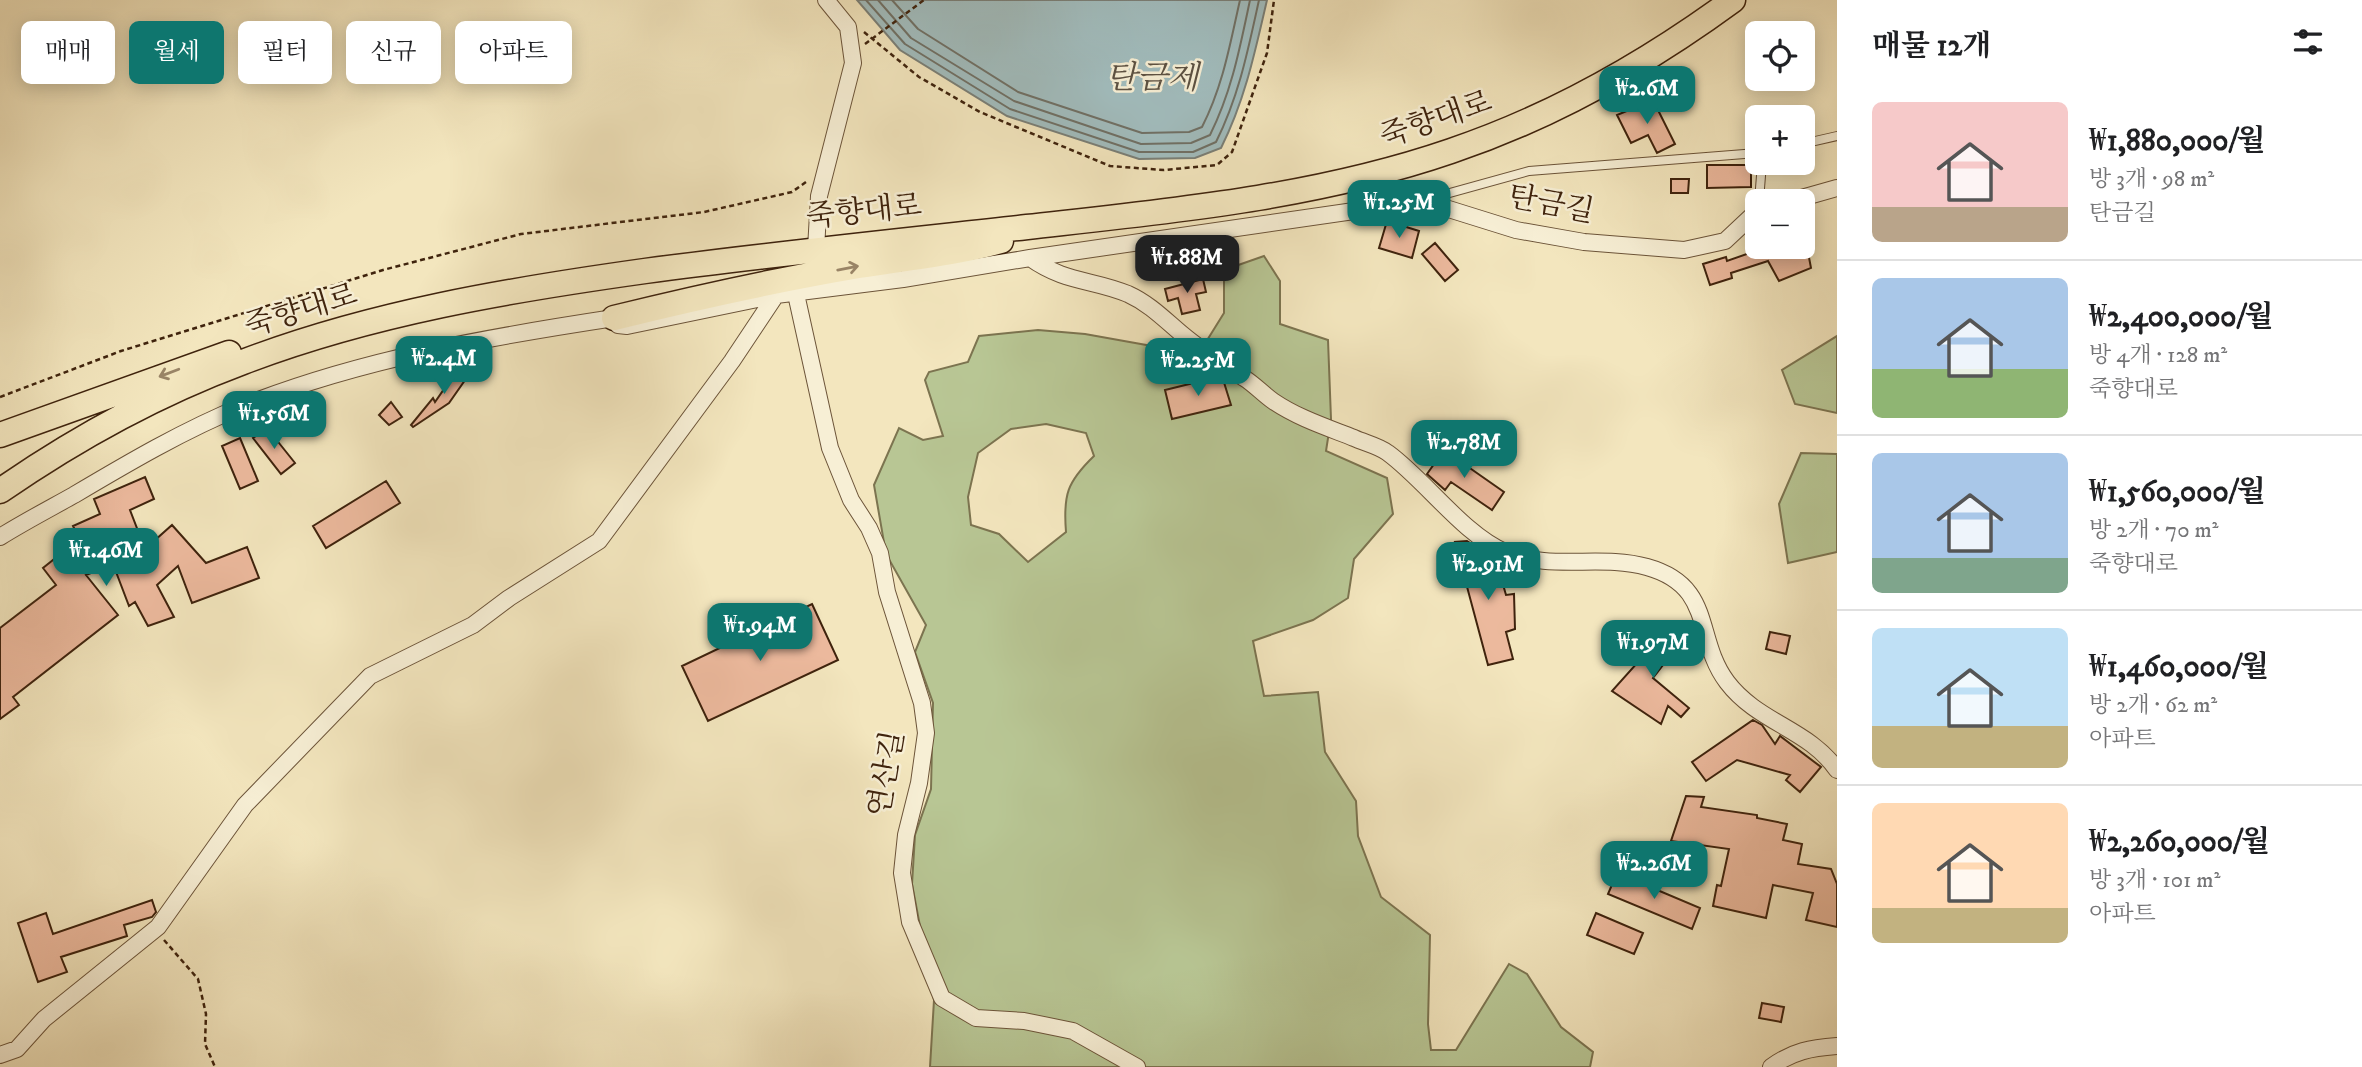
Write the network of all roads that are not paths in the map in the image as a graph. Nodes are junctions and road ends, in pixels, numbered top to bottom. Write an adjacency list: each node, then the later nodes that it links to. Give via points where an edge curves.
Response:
1 (826, 0): 11 (street, via 848,27 853,63 819,196)
2 (1733, 0): 9 (main road, 죽향대로, via 1615,77 1454,150 1313,190)
3 (1837, 136): 4 (lane)
4 (1815, 141)
5 (1745, 154): 8 (lane, via 1530,171)
6 (1837, 188): 7 (street)
7 (1815, 194)
8 (1423, 201): 10 (street, 탄금길, via 1516,230 1584,242 1684,250 1725,241); 12 (street, 탄금길)
9 (1071, 222): 11 (main road, 죽향대로); 13 (main road, one-way to 9, via 958,253)
10 (1745, 222)
11 (816, 249): 15 (main road, 죽향대로, via 526,288)
12 (1030, 258): 13 (street, 탄금길); 19 (street, via 1050,273 1126,293 1150,306 1272,400 1305,419 1387,451 1466,524 1504,552 1569,564 1611,562 1646,567 1671,576 1691,593 1726,681 1771,722 1825,752)
13 (788, 290): 14 (main road); 21 (street, via 599,541 473,625 370,676 245,805 155,930 44,1019 17,1049); 22 (street, 연산길, via 830,448 880,553 887,593 922,703 926,733 902,873 910,922 942,998 976,1018 1073,1031)
14 (614, 318): 18 (street, via 467,342 332,376 242,406 144,454)
15 (306, 342): 16 (main road, one-way to 16, via 246,348 186,366); 17 (main road, 죽향대로, via 243,362 151,402)
16 (0, 435)
17 (0, 491)
18 (0, 537)
19 (1837, 770)
20 (1837, 1046): 23 (street, via 1787,1055)
21 (0, 1055)
22 (1137, 1067)
23 (1771, 1067)

